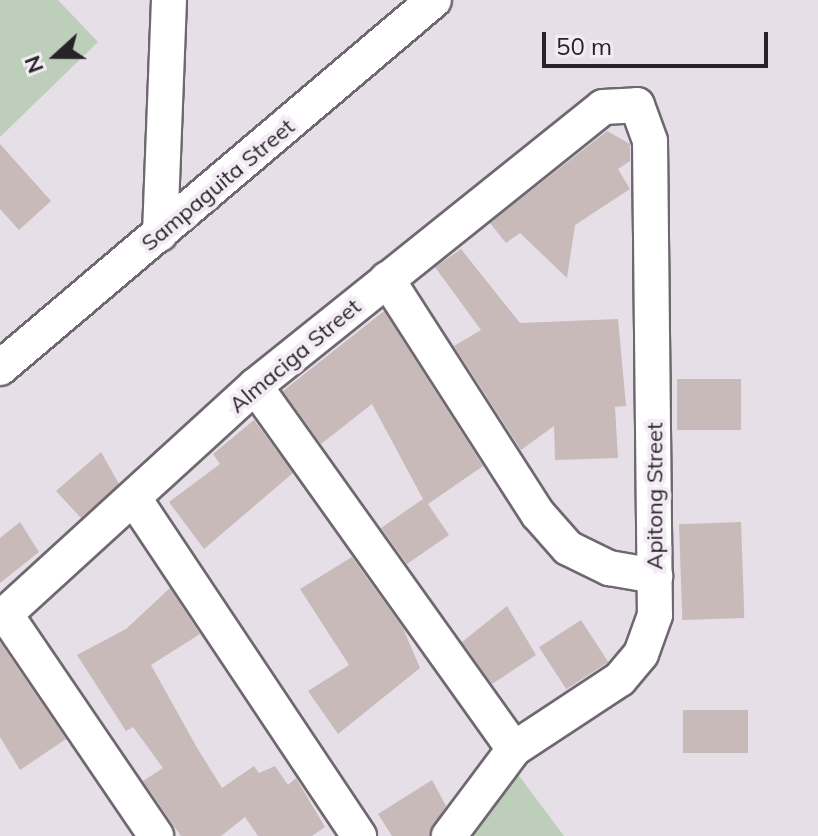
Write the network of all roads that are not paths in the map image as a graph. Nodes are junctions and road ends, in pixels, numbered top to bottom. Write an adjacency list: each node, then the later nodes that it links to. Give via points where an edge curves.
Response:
1 (169, 0): 6 (street)
2 (394, 0): 4 (street)
3 (434, 0): 4 (street, Sampaguita Street)
4 (393, 37): 6 (street, Sampaguita Street)
5 (603, 107): 7 (street, Almaciga Street); 11 (street, Apitong Street, via 637,105 650,141)
6 (160, 234): 8 (street, Sampaguita Street)
7 (387, 279): 9 (street, Almaciga Street); 11 (street, via 538,514 568,548 609,568)
8 (0, 368)
9 (255, 386): 10 (street, Almaciga Street); 13 (street)
10 (135, 500): 12 (street, Almaciga Street); 15 (street)
11 (655, 576): 13 (street, Apitong Street, via 655,615 641,654 620,679)
12 (3, 617): 14 (street)
13 (514, 749): 16 (street, Apitong Street)
14 (156, 836)
15 (359, 836)
16 (449, 836)

